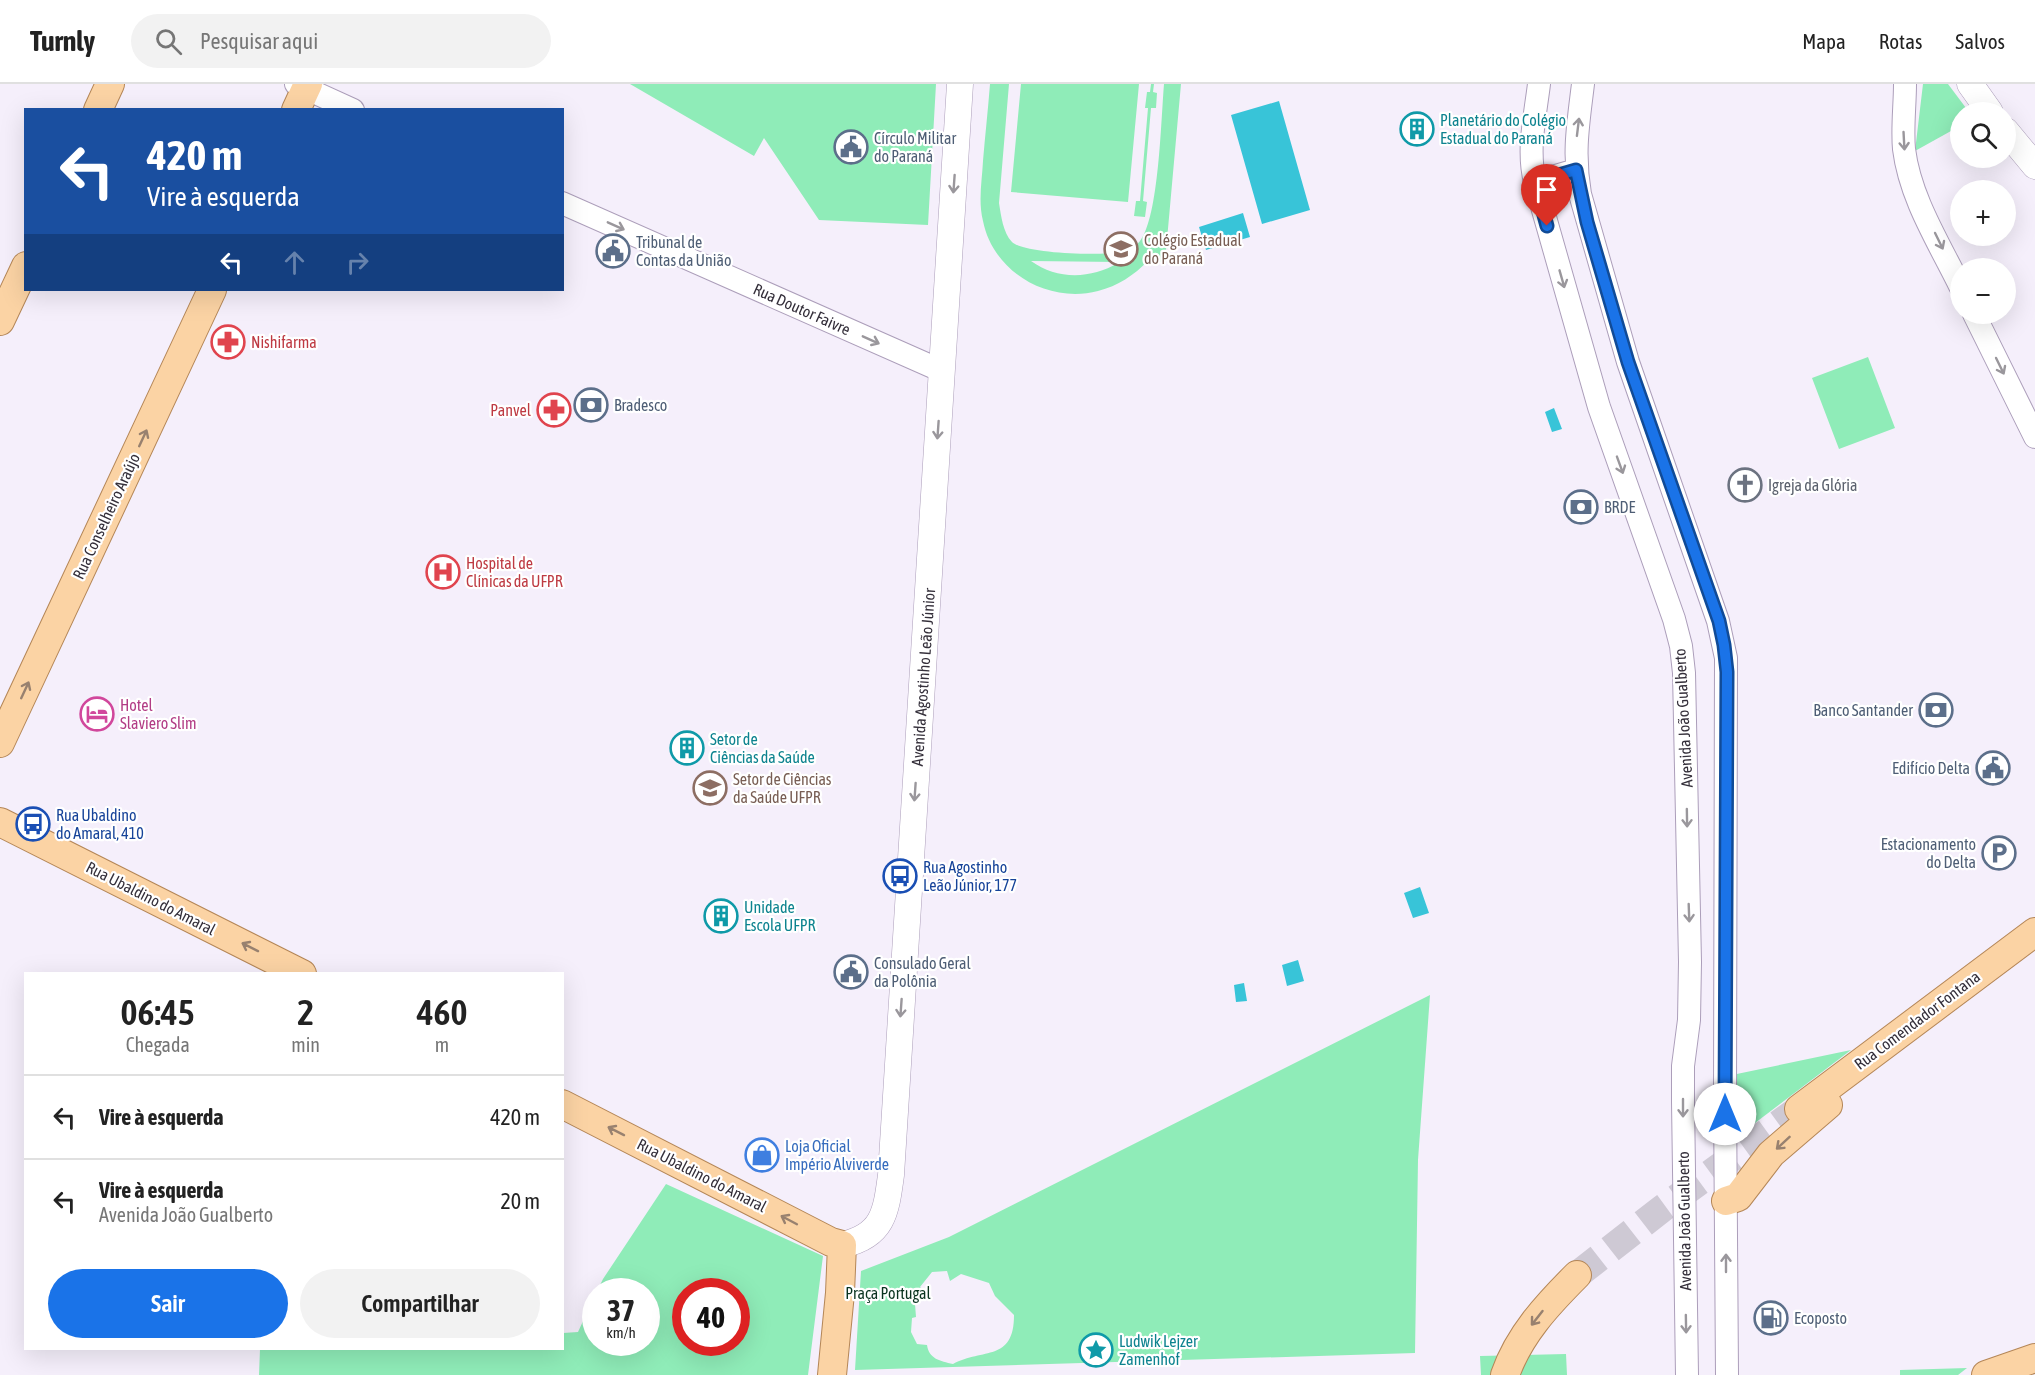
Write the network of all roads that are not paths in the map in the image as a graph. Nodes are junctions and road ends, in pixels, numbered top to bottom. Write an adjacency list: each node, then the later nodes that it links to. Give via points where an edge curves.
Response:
1 (110, 84): 9 (main road)
2 (960, 84): 21 (main road, Avenida Agostinho Leão Júnior, one-way to 21)
3 (1539, 84): 14 (street, Avenida João Gualberto, via 1531,145)
4 (1583, 84): 13 (street, one-way to 4)
5 (1905, 84): 16 (street, one-way to 16, via 1904,147 1917,196)
6 (1970, 84): 8 (main road)
7 (302, 92): 10 (street)
8 (1983, 102)
9 (99, 108)
10 (347, 108)
11 (2016, 143): 12 (main road)
12 (2035, 165)
13 (1576, 170): 14 (street); 30 (street, via 1628,362 1719,621 1726,658)
14 (1535, 182): 36 (street, Avenida João Gualberto, one-way to 36, via 1599,407 1674,619 1683,664 1690,962 1683,1066)
15 (564, 204): 21 (street, Rua Doutor Faivre, one-way to 21)
16 (1950, 265)
17 (24, 270): 19 (main road)
18 (212, 291): 23 (main road, Rua Conselheiro Araújo, one-way to 18)
19 (0, 321)
20 (1979, 324): 22 (street, one-way to 22)
21 (942, 371): 31 (main road, Avenida Agostinho Leão Júnior, one-way to 31, via 891,1175 879,1225 864,1238)
22 (2035, 437)
23 (0, 743)
24 (0, 822): 26 (main road, Rua Ubaldino do Amaral, one-way to 24)
25 (2035, 932): 27 (main road, Rua Comendador Fontana)
26 (298, 972)
27 (1917, 1021): 29 (main road, Rua Comendador Fontana); 30 (main road, one-way to 30, via 1899,1053 1789,1137 1753,1175 1742,1193)
28 (564, 1105): 31 (main road, Rua Ubaldino do Amaral, one-way to 28)
29 (1799, 1109)
30 (1726, 1201): 37 (street, one-way to 30)
31 (842, 1245): 35 (main road)
32 (1577, 1275): 34 (main road, one-way to 34, via 1529,1328)
33 (2035, 1358): 38 (main road)
34 (1505, 1374)
35 (832, 1375)
36 (1687, 1375)
37 (1727, 1375)
38 (1986, 1375)

